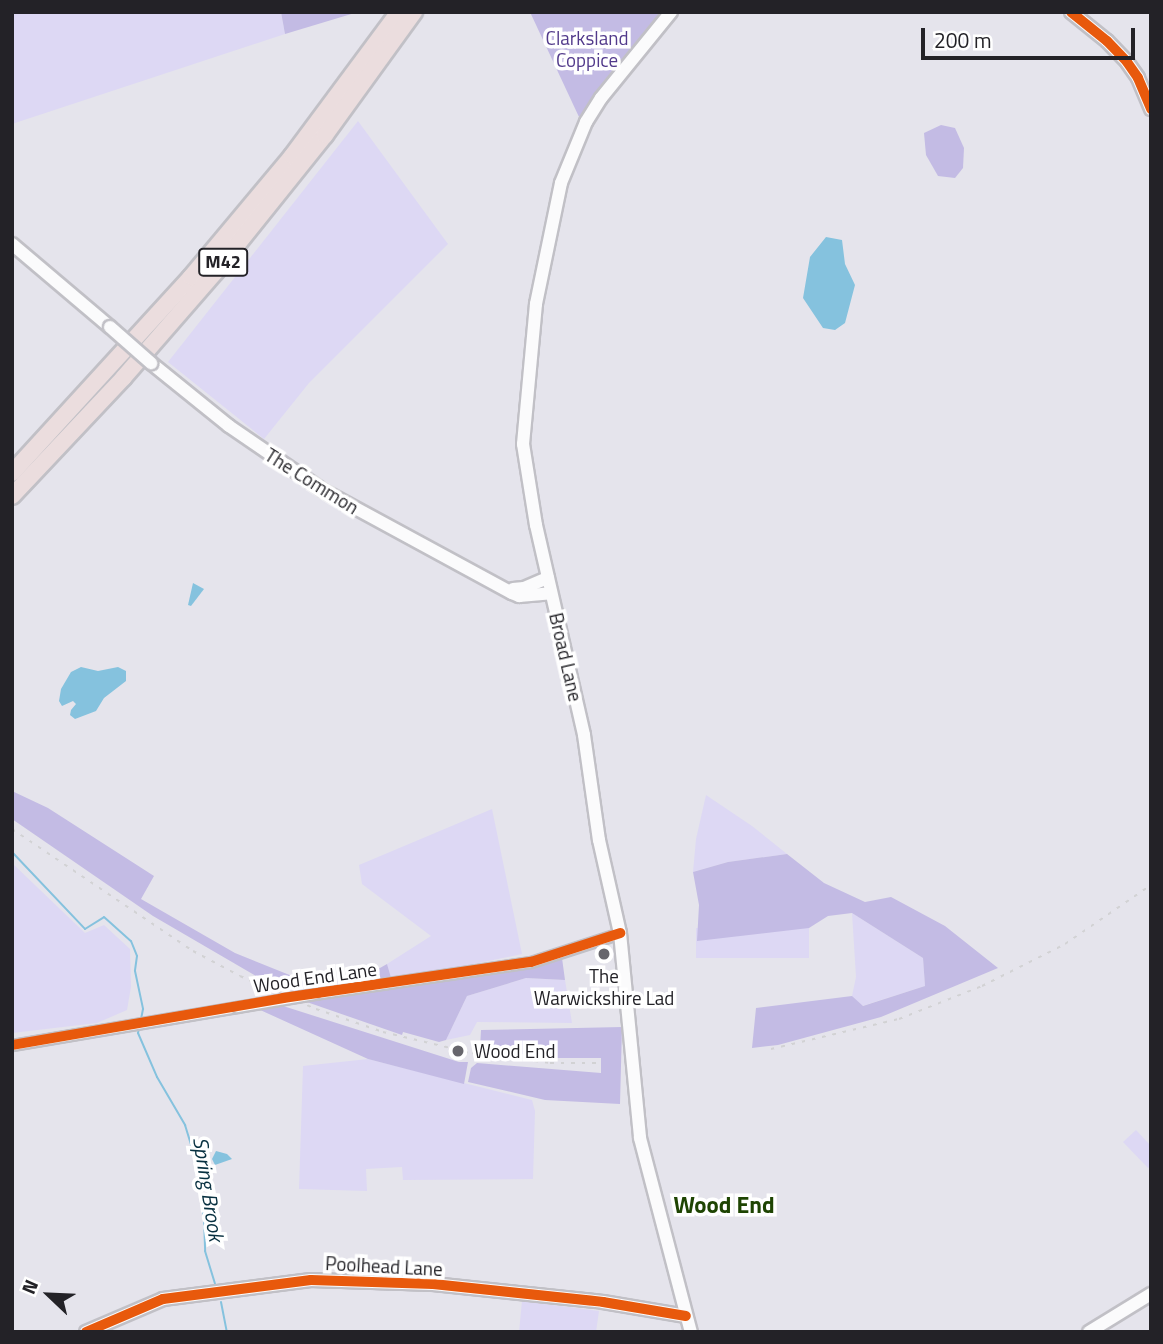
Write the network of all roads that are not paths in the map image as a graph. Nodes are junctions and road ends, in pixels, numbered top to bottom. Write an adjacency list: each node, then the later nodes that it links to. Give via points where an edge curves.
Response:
1 (399, 12): 7 (highway, M42, via 292,156 198,268)
2 (414, 12): 8 (highway, M42, via 325,135 232,251 124,377)
3 (671, 12): 9 (main road, Broad Lane, via 601,98 561,183 536,303 523,426 525,465)
4 (1071, 12): 5 (main road, via 1127,62)
5 (1151, 109)
6 (12, 244): 10 (main road, The Common, bridge, via 151,363 289,469)
7 (12, 473)
8 (12, 496)
9 (548, 578): 10 (main road, The Common, via 512,589); 11 (main road, Broad Lane)
10 (487, 579): 11 (main road, The Common, via 519,596)
11 (551, 593): 12 (main road, Broad Lane, via 584,735 599,840)
12 (620, 933): 13 (street, Wood End Lane, bridge, via 531,962); 15 (main road, Broad Lane, via 638,1125)
13 (12, 1045)
14 (1151, 1294): 18 (main road)
15 (687, 1316): 16 (main road, Poolhead Lane, via 433,1284 311,1280 163,1299); 17 (main road, Broad Lane)
16 (86, 1332)
17 (691, 1332)
18 (1089, 1332)

